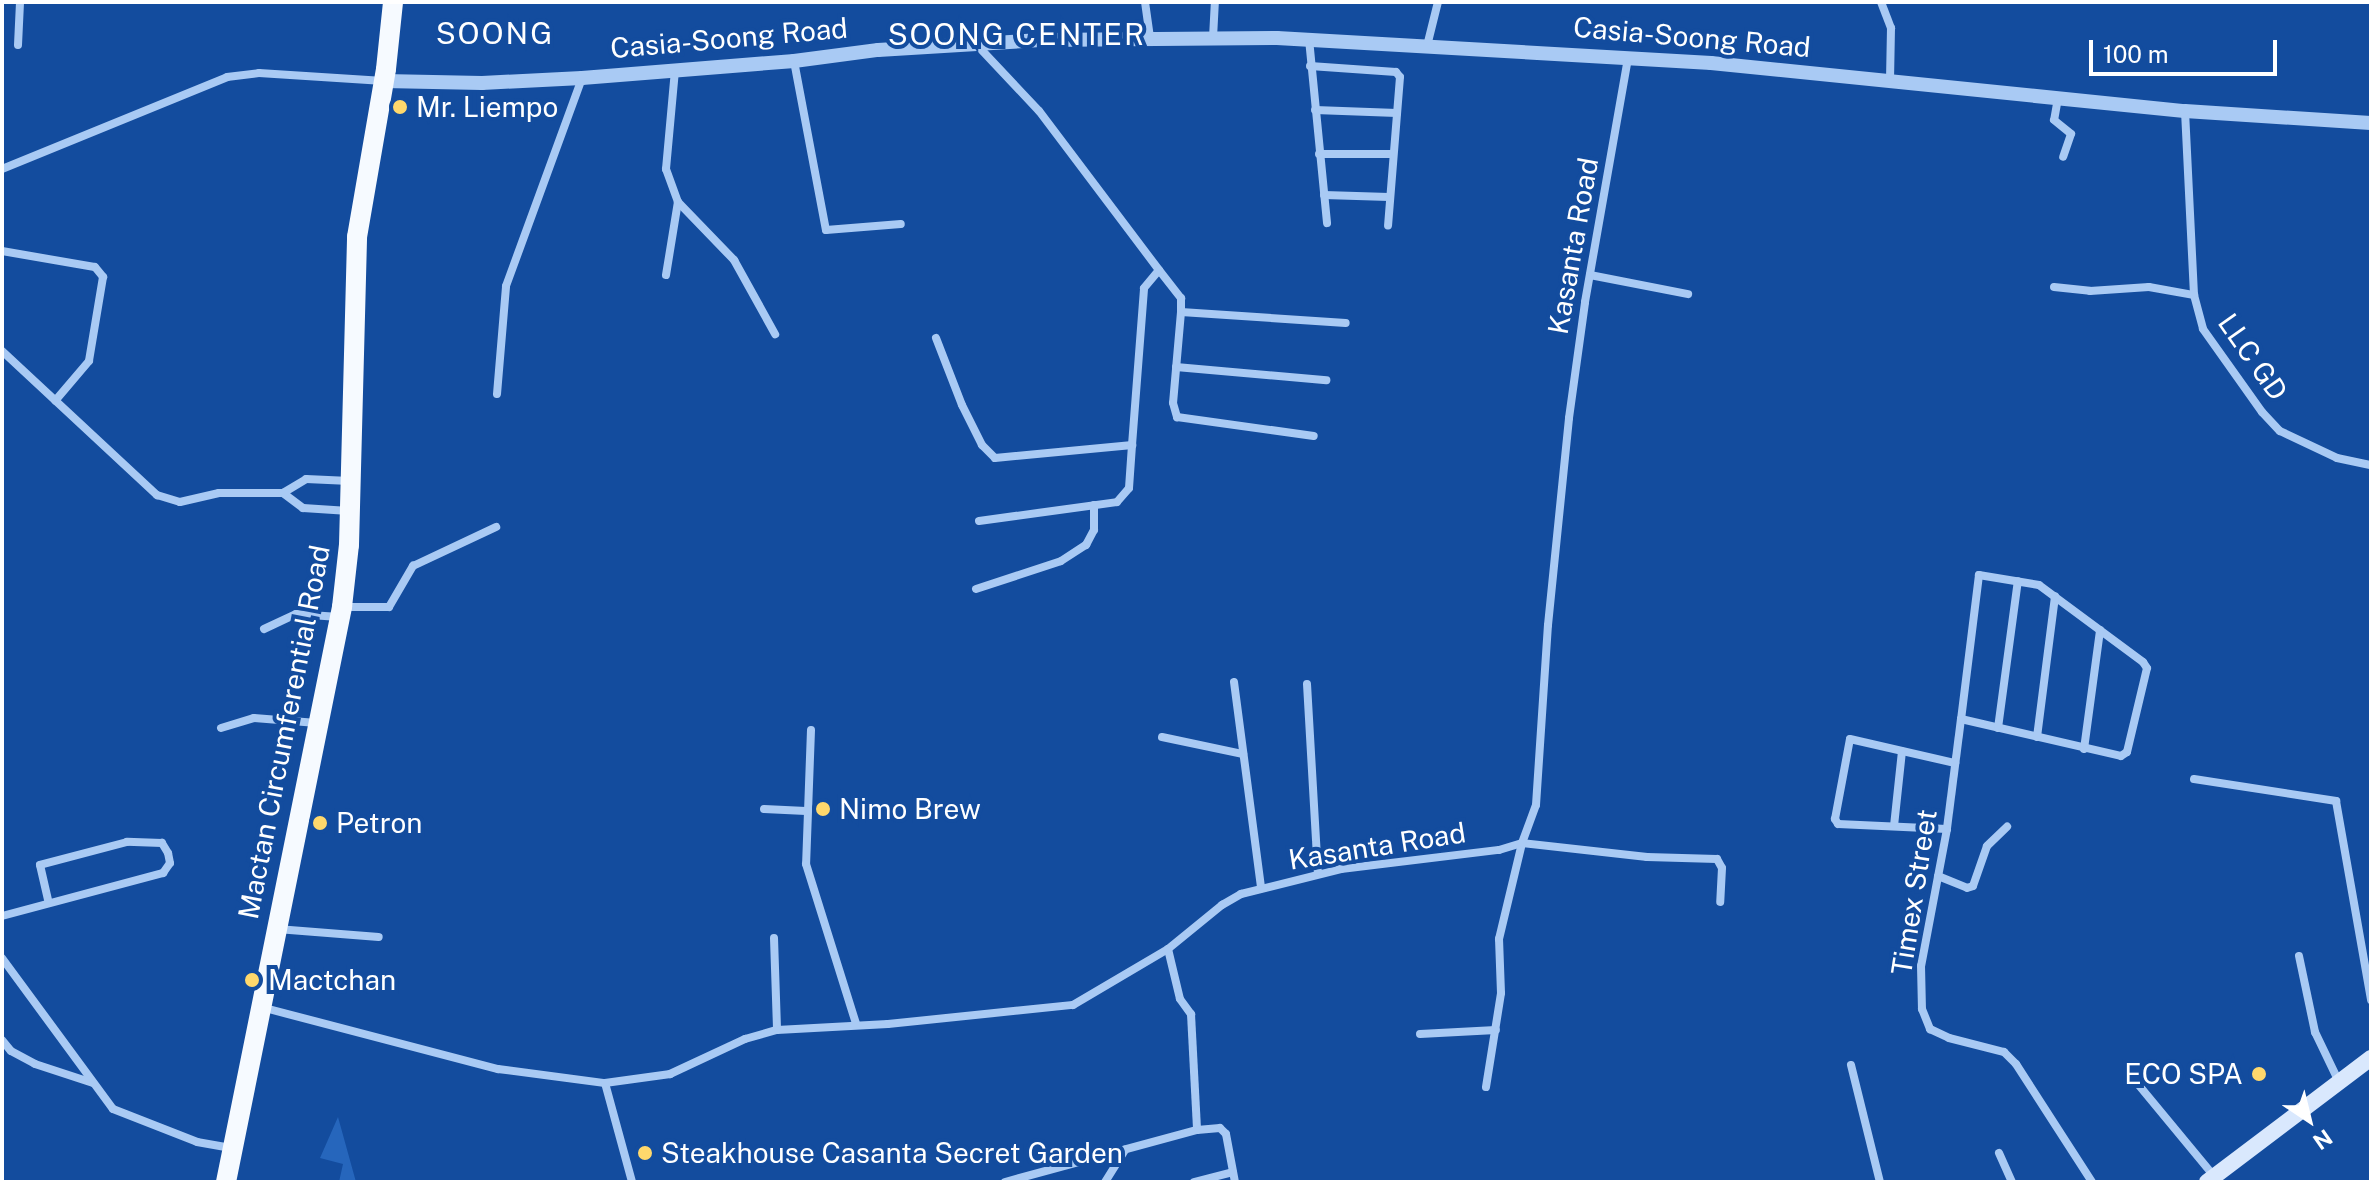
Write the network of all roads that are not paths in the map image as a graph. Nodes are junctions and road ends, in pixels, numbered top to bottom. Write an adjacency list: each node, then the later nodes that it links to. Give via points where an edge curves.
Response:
1 (20, 2): 10 (street)
2 (393, 2): 18 (main road, Mactan Circumferential Road)
3 (1145, 2): 7 (street)
4 (1215, 2): 8 (street)
5 (1438, 2): 12 (street)
6 (1881, 2): 19 (street, via 1891,28)
7 (1150, 37): 8 (street, Casia-Soong Road); 11 (street, Casia-Soong Road)
8 (1213, 38): 9 (street, Casia-Soong Road)
9 (1309, 39): 12 (street, Casia-Soong Road); 15 (street)
10 (18, 45)
11 (977, 45): 14 (street, Casia-Soong Road); 36 (street, via 1039,111)
12 (1427, 46): 13 (street, Casia-Soong Road)
13 (1628, 59): 19 (street, Casia-Soong Road); 38 (street, Kasanta Road)
14 (794, 61): 16 (street, Casia-Soong Road); 33 (street, via 826,230)
15 (1310, 66): 21 (street); 23 (street, via 1396,72 1401,82)
16 (675, 70): 17 (street, Casia-Soong Road); 31 (street, via 666,169)
17 (582, 78): 18 (street, Casia-Soong Road); 49 (street, via 506,286)
18 (384, 81): 28 (street, via 259,73 227,77); 54 (main road, Mactan Circumferential Road, via 357,237)
19 (1890, 81): 20 (street, Casia-Soong Road)
20 (2058, 98): 22 (street, Casia-Soong Road); 27 (street, via 2054,120 2071,134)
21 (1315, 110): 23 (street); 25 (street)
22 (2185, 111): 24 (street, Casia-Soong Road); 41 (street, LLC GD)
23 (1397, 113): 26 (street)
24 (2371, 123)
25 (1319, 154): 26 (street); 29 (street)
26 (1393, 154): 30 (street)
27 (2063, 157)
28 (2, 169)
29 (1324, 195): 30 (street); 32 (street)
30 (1389, 197): 34 (street)
31 (678, 202): 37 (street); 44 (street, via 734,260)
32 (1327, 223)
33 (901, 224)
34 (1388, 226)
35 (2, 251): 50 (street, via 95,267 103,277 89,361)
36 (1159, 270): 42 (street, via 1181,298); 52 (street, via 1144,288)
37 (666, 275)
38 (1590, 275): 40 (street); 85 (street, Kasanta Road, via 1569,418 1536,805)
39 (2054, 287): 41 (street, via 2149,287)
40 (1688, 294)
41 (2194, 295): 53 (street, LLC GD, via 2203,329 2280,431 2337,458)
42 (1181, 312): 43 (street); 47 (street)
43 (1346, 323)
44 (775, 334)
45 (936, 338): 52 (street, via 962,405 982,445 995,458)
46 (2, 351): 50 (street)
47 (1176, 367): 48 (street); 51 (street, via 1174,412 1182,420)
48 (1326, 380)
49 (497, 394)
50 (55, 401): 55 (street, via 157,495 180,502 219,493)
51 (1314, 436)
52 (1132, 445): 56 (street, via 1129,488 1117,502)
53 (2371, 465)
54 (351, 481): 55 (street, via 306,479); 57 (main road, Mactan Circumferential Road)
55 (283, 493): 57 (street, via 303,508)
56 (1094, 505): 58 (street); 61 (street, via 1094,530 1086,545 1061,561)
57 (351, 511): 63 (main road, Mactan Circumferential Road)
58 (979, 521)
59 (496, 527): 63 (street, via 413,566 389,607)
60 (2018, 581): 62 (street, via 2039,585); 68 (street, Timex Street, via 1979,575); 71 (street)
61 (976, 589)
62 (2055, 596): 65 (street); 74 (street)
63 (340, 612): 64 (street, via 296,614); 69 (main road, Mactan Circumferential Road)
64 (264, 629)
65 (2100, 630): 75 (street); 75 (street, via 2147,668 2127,752 2121,756)
66 (1234, 682): 77 (street)
67 (1307, 684): 86 (street)
68 (1961, 719): 71 (street); 78 (street, Timex Street)
69 (317, 723): 70 (street, via 254,718); 92 (main road, Mactan Circumferential Road)
70 (221, 728)
71 (1998, 728): 74 (street)
72 (811, 730): 81 (street)
73 (1162, 737): 77 (street)
74 (2037, 737): 75 (street)
75 (2084, 749)
76 (1902, 751): 78 (street); 82 (street); 82 (street, via 1850,739 1835,819 1838,824)
77 (1243, 754): 88 (street)
78 (1955, 763): 84 (street, Timex Street)
79 (2194, 779): 98 (street, via 2336,801)
80 (764, 809): 81 (street)
81 (806, 811): 100 (street, via 806,864)
82 (1894, 826): 84 (street)
83 (2007, 827): 87 (street, via 1987,846 1970,887)
84 (1947, 829): 87 (street, Timex Street)
85 (1522, 843): 86 (street, Kasanta Road); 90 (street, via 1717,859 1722,868); 102 (street, via 1499,939)
86 (1318, 874): 88 (street, Kasanta Road)
87 (1938, 876): 126 (street, Timex Street, via 1920,987 1930,1029 2004,1052)
88 (1261, 887): 95 (street, Kasanta Road, via 1222,905)
89 (48, 901): 89 (street, via 40,865 127,842 162,843 168,853 170,863 163,873); 91 (street)
90 (1720, 902)
91 (2, 916)
92 (276, 929): 93 (street); 99 (main road, Mactan Circumferential Road)
93 (379, 937)
94 (774, 938): 101 (street)
95 (1168, 949): 100 (street, Kasanta Road, via 1073,1005); 112 (street, via 1180,999 1191,1014)
96 (2299, 956): 107 (street, via 2315,1032)
97 (2, 958): 108 (street)
98 (2371, 1000)
99 (260, 1007): 109 (street, Kasanta Road, via 498,1069); 113 (main road, Mactan Circumferential Road)
100 (856, 1024): 101 (street, Kasanta Road)
101 (777, 1030): 109 (street, Kasanta Road, via 670,1074)
102 (1496, 1030): 103 (street); 111 (street)
103 (1420, 1034)
104 (2, 1040): 108 (street, via 35,1064)
105 (2371, 1058): 107 (main road)
106 (1851, 1065): 124 (street)
107 (2339, 1082): 117 (main road)
108 (94, 1083): 113 (street, via 123,1114 145,1118 197,1142)
109 (605, 1083): 119 (street)
110 (2137, 1083): 117 (street)
111 (1486, 1087)
112 (1197, 1130): 114 (street); 116 (street, via 1220,1128 1226,1134)
113 (233, 1148): 118 (main road, Mactan Circumferential Road)
114 (1125, 1150): 120 (street); 121 (street)
115 (1999, 1153): 125 (street)
116 (1233, 1172): 122 (street); 123 (street)
117 (2216, 1178)
118 (226, 1182)
119 (632, 1182)
120 (1005, 1182)
121 (1105, 1182)
122 (1194, 1182)
123 (1235, 1182)
124 (1880, 1182)
125 (2012, 1182)
126 (2092, 1182)

